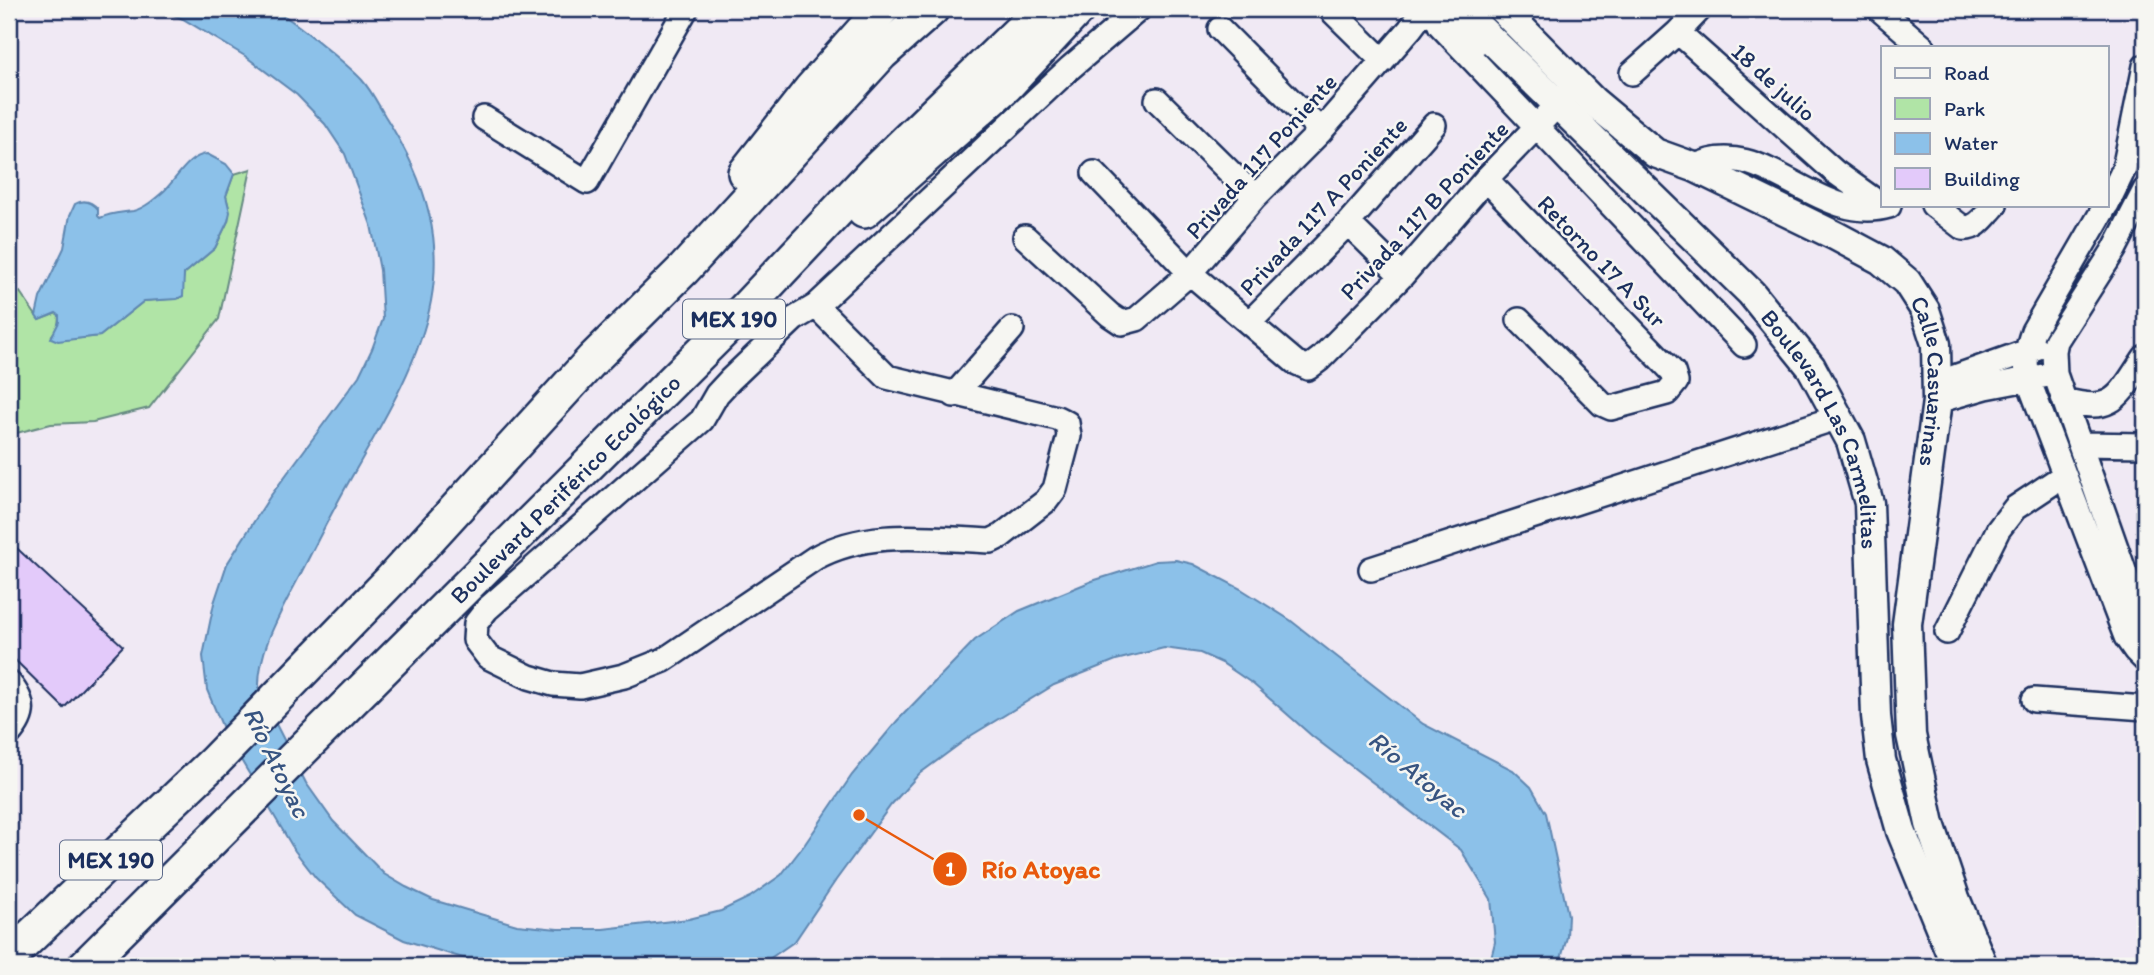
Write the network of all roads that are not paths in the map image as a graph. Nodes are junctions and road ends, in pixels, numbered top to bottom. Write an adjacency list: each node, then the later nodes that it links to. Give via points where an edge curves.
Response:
1 (686, 9): 22 (street, via 587,182)
2 (882, 9): 39 (highway, via 758,156)
3 (932, 9): 39 (highway, MEX 190, via 863,74)
4 (1042, 9): 43 (highway, Boulevard Periférico Ecológico / MEX 190, via 874,172)
5 (1078, 9): 43 (highway, via 1007,85)
6 (1139, 9): 42 (street)
7 (1330, 9): 16 (street)
8 (1425, 9): 16 (street, Privada 117 Poniente); 17 (main road); 24 (street)
9 (1460, 9): 17 (main road, Boulevard Las Carmelitas)
10 (1502, 9): 20 (main road, Calle Casuarinas)
11 (1700, 9): 14 (street)
12 (1879, 9): 15 (street)
13 (1220, 29): 25 (street)
14 (1678, 33): 19 (street); 31 (street, 18 de julio, via 1835,172)
15 (1922, 46)
16 (1383, 61): 25 (street, Privada 117 Poniente)
17 (1512, 61): 20 (main road, Boulevard Las Carmelitas)
18 (2145, 66): 32 (street, via 2124,169)
19 (1632, 73)
20 (1567, 95): 24 (street, Privada 117 B Poniente); 26 (main road, Calle Casuarinas, via 1655,152); 56 (main road, Boulevard Las Carmelitas, via 1751,293 1811,367)
21 (1157, 100): 30 (street)
22 (484, 118)
23 (1434, 125): 37 (street, Privada 117 A Poniente)
24 (1536, 127): 28 (street, Privada 117 B Poniente); 48 (street)
25 (1321, 131): 30 (street, Privada 117 Poniente)
26 (1693, 167): 33 (street, via 1734,160 1757,165 1845,207); 53 (main road, Calle Casuarinas, via 1881,260 1907,282 1925,310 1936,345)
27 (1094, 173): 40 (street)
28 (1486, 179): 41 (street, Privada 117 B Poniente); 44 (street, Retorno 17 A Sur, via 1673,372 1676,382 1667,393 1611,408)
29 (2145, 190): 47 (street, via 2114,250)
30 (1255, 197): 40 (street, Privada 117 Poniente)
31 (1881, 202)
32 (2108, 202)
33 (1888, 206)
34 (1934, 206): 35 (street, via 1963,229 1974,228)
35 (1994, 206)
36 (2106, 206): 49 (street, via 2033,331)
37 (1348, 223): 41 (street); 45 (street, Privada 117 A Poniente)
38 (1026, 237): 40 (street, Privada 117 Poniente, via 1122,323 1137,319)
39 (684, 270): 70 (highway, MEX 190, via 593,359 391,580 214,762)
40 (1190, 273): 45 (street)
41 (1402, 276): 45 (street, Privada 117 B Poniente, via 1308,368 1294,362)
42 (816, 306): 54 (street, via 887,377); 54 (street, via 794,319 730,380 702,420 486,609 476,623 475,640 488,657 552,684 580,686 624,676 664,660 836,547 885,537 991,541 1002,536 1055,489 1069,436 1067,423)
43 (741, 313): 71 (highway, Boulevard Periférico Ecológico / MEX 190)
44 (1518, 320)
45 (1249, 323)
46 (1012, 329): 54 (street)
47 (2056, 341): 49 (street); 51 (street)
48 (1744, 345)
49 (2026, 352): 52 (street); 53 (street)
50 (2145, 358): 55 (street, via 2109,404 2082,406)
51 (2055, 374): 52 (street); 55 (street)
52 (2028, 379): 53 (street); 59 (street)
53 (1936, 393): 64 (main road, Calle Casuarinas)
54 (954, 395)
55 (2065, 400): 57 (street)
56 (1839, 417): 60 (street); 63 (main road, Boulevard Las Carmelitas, via 1870,503)
57 (2080, 444): 58 (street); 61 (street)
58 (2145, 445)
59 (2063, 476): 62 (street, via 2015,508 1998,530); 65 (street, via 2126,637)
60 (1371, 569)
61 (2145, 629)
62 (1947, 632)
63 (1872, 638): 64 (main road, via 1886,662 1899,663); 72 (main road, Boulevard Las Carmelitas, via 1876,716 1889,794)
64 (1907, 657): 73 (main road, Calle Casuarinas, via 1911,735 1926,811)
65 (2145, 660)
66 (9, 683): 69 (street, via 22,706 20,720)
67 (2034, 700): 68 (street)
68 (2145, 708)
69 (9, 734)
70 (14, 948)
71 (85, 966)
72 (1956, 966)
73 (1983, 966)

